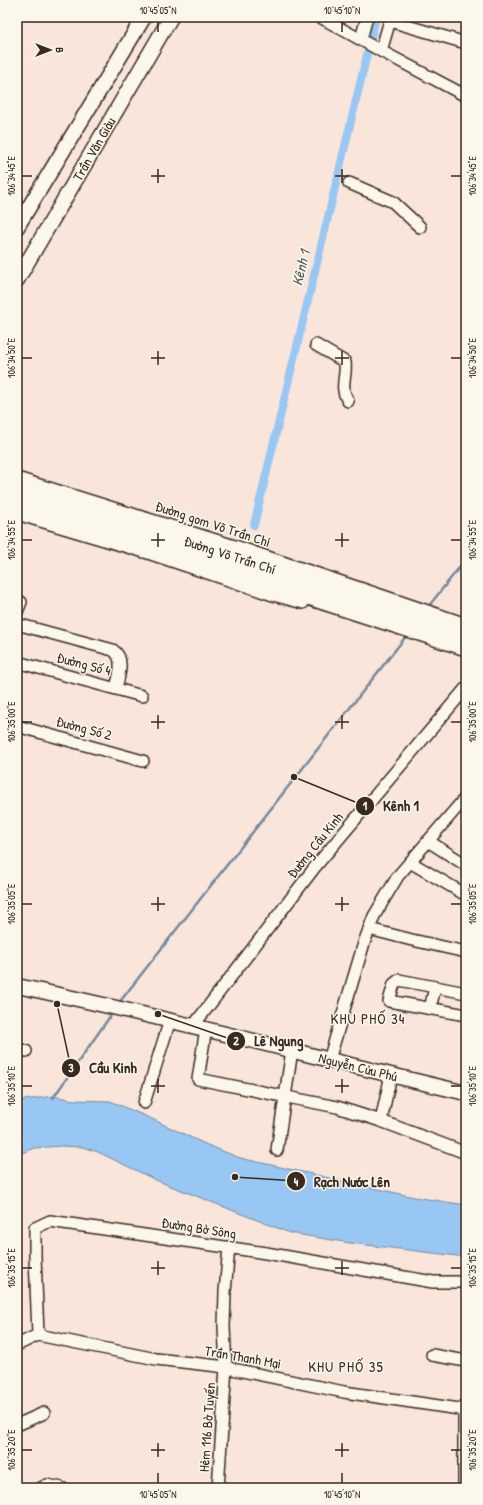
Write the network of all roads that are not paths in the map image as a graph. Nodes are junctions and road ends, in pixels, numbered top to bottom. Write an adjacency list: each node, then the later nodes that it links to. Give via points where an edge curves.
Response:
1 (144, 17): 11 (main road, Trần Văn Giàu)
2 (171, 17): 13 (main road, Trần Văn Giàu)
3 (320, 17): 6 (street)
4 (367, 17): 6 (street)
5 (390, 19): 7 (street); 8 (street)
6 (361, 39): 8 (street)
7 (466, 43)
8 (381, 51): 9 (street)
9 (466, 96)
10 (349, 183): 12 (street, via 393,202)
11 (17, 227)
12 (420, 227)
13 (17, 280)
14 (316, 345): 15 (street, via 345,362 344,392)
15 (348, 401)
16 (17, 478): 18 (street, Đường gom Võ Trần Chí, via 238,547)
17 (19, 505): 18 (highway, Đường Võ Trần Chí, via 236,556); 18 (street, via 151,554 273,595)
18 (394, 616): 21 (highway, Đường Võ Trần Chí); 21 (street); 24 (street, via 423,641)
19 (17, 624): 26 (street, via 113,650 120,657)
20 (466, 624): 21 (street)
21 (441, 626): 22 (highway); 23 (highway)
22 (466, 634)
23 (466, 647)
24 (466, 655)
25 (17, 662): 26 (street, Đường Số 4)
26 (116, 688): 28 (street, Đường Số 4)
27 (466, 688): 44 (street, Đường Cầu Kinh, via 315,867)
28 (142, 696)
29 (17, 726): 30 (street, Đường Số 2)
30 (143, 760)
31 (466, 797): 32 (street)
32 (428, 841): 33 (street); 34 (street)
33 (410, 862): 35 (street); 36 (street, via 382,901)
34 (466, 865)
35 (466, 895)
36 (369, 929): 37 (street); 46 (street)
37 (466, 952)
38 (17, 986): 43 (main road, Nguyễn Cửu Phú)
39 (435, 988): 40 (street); 41 (street); 41 (street, via 399,980 394,984 389,1001)
40 (466, 994)
41 (430, 1009): 42 (street)
42 (466, 1015)
43 (170, 1020): 44 (main road, Nguyễn Cửu Phú); 50 (street)
44 (200, 1027): 45 (main road, Nguyễn Cửu Phú); 49 (street, via 198,1079)
45 (292, 1050): 46 (main road, Nguyễn Cửu Phú); 49 (street)
46 (329, 1060): 47 (main road, Nguyễn Cửu Phú)
47 (391, 1075): 48 (main road, Nguyễn Cửu Phú); 51 (street)
48 (466, 1093)
49 (285, 1097): 51 (street, via 337,1107); 52 (street)
50 (144, 1103)
51 (380, 1121): 53 (street)
52 (277, 1150)
53 (466, 1153)
54 (229, 1247): 55 (street, Đường Bờ Sông, via 433,1282); 56 (street, Đường Bờ Sông, via 50,1221 35,1228); 60 (street, Hẻm 116 Bờ Tuyến, via 224,1292)
55 (466, 1282)
56 (38, 1335): 57 (street); 60 (street, Trần Thanh Mại, via 156,1359)
57 (17, 1345)
58 (432, 1355): 59 (street)
59 (466, 1361)
60 (226, 1367): 61 (street, Trần Thanh Mại, via 344,1392); 66 (street, Hẻm 116 Bờ Tuyến)
61 (465, 1407): 67 (street)
62 (44, 1413): 63 (street)
63 (17, 1425)
64 (41, 1488): 65 (street, via 47,1485)
65 (62, 1488)
66 (218, 1488)
67 (464, 1488)

